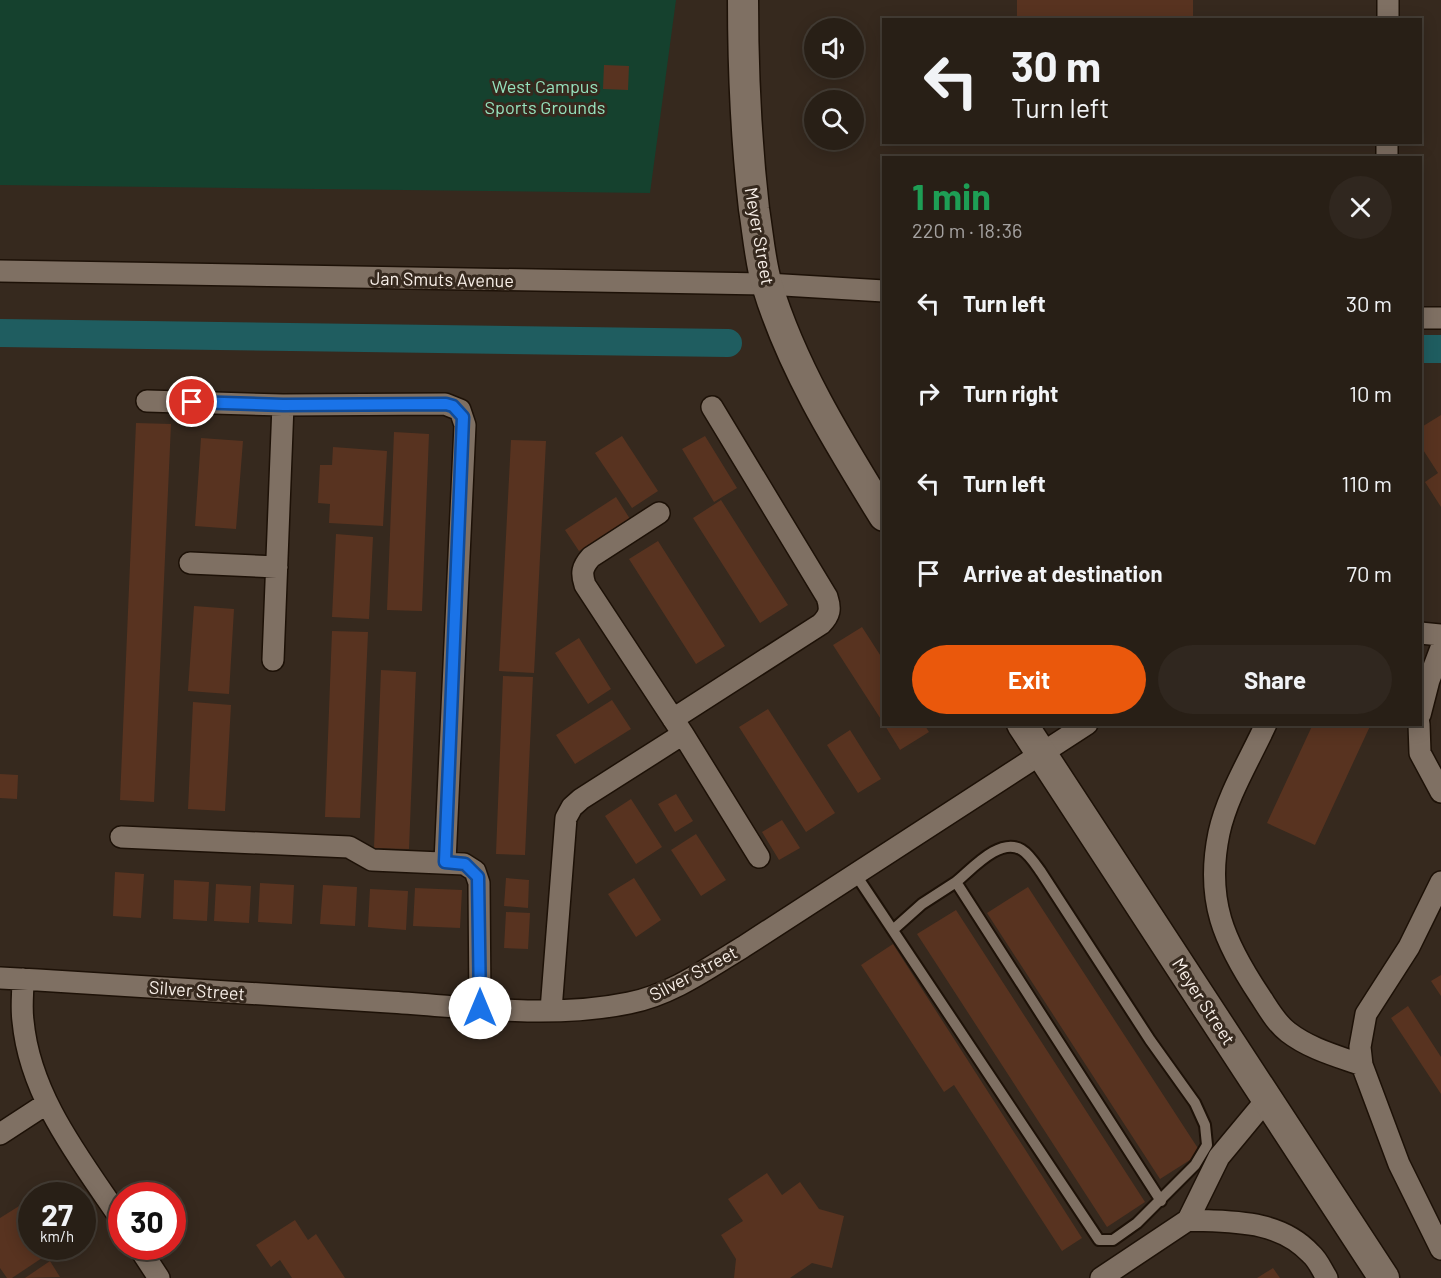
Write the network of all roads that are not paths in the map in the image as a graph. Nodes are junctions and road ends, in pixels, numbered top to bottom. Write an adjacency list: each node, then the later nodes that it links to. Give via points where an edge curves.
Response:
1 (743, 0): 5 (street, Meyer Street, via 743,89 749,166)
2 (1388, 0): 3 (street)
3 (1388, 18)
4 (0, 271): 5 (street, Jan Smuts Avenue)
5 (767, 284): 6 (street, Jan Smuts Avenue); 13 (street, Meyer Street, via 797,362)
6 (882, 291)
7 (1422, 318): 8 (street)
8 (1441, 318)
9 (147, 401): 10 (street)
10 (283, 405): 15 (street); 30 (street, via 446,404 463,417)
11 (712, 407): 25 (street, via 830,607 821,624)
12 (659, 513): 25 (street, via 591,557 582,575)
13 (882, 513)
14 (190, 563): 15 (street)
15 (277, 567): 19 (street)
16 (1422, 633): 17 (street)
17 (1441, 635)
18 (1441, 648): 20 (street)
19 (273, 660)
20 (1422, 707)
21 (1023, 726): 26 (street, Meyer Street)
22 (1084, 726): 26 (street, Silver Street)
23 (1265, 726): 39 (street, via 1219,832 1215,899 1225,937 1286,1030 1308,1046)
24 (1419, 726): 27 (street, via 1420,753)
25 (678, 727): 29 (street); 38 (street, via 581,799 566,818)
26 (1043, 755): 31 (street, Silver Street); 40 (street, Meyer Street)
27 (1441, 792)
28 (121, 837): 30 (street, via 349,847 372,860)
29 (759, 857)
30 (445, 862): 37 (street, via 465,864 478,877)
31 (856, 875): 34 (lane); 38 (street, Silver Street, via 734,953 659,994 631,1003)
32 (956, 882): 34 (lane, via 922,904); 44 (lane); 44 (lane, via 988,855 1009,846 1022,850 1041,872 1195,1103 1205,1125 1207,1145 1195,1165)
33 (1441, 882): 39 (street, via 1409,947 1366,1014 1360,1047)
34 (894, 929): 44 (lane, via 1099,1240 1113,1240)
35 (0, 978): 36 (street, Silver Street)
36 (23, 980): 37 (street, Silver Street); 41 (street, via 22,1020 29,1057)
37 (480, 1008): 38 (street, Silver Street)
38 (551, 1010)
39 (1362, 1065): 46 (street, via 1399,1164)
40 (1268, 1098): 45 (street, via 1219,1157); 51 (street, Meyer Street)
41 (46, 1104): 42 (street); 43 (street)
42 (0, 1134)
43 (108, 1199)
44 (1161, 1201)
45 (1188, 1220): 49 (street); 50 (street, via 1258,1223 1284,1234 1311,1254)
46 (1441, 1249)
47 (147, 1260): 48 (street)
48 (159, 1278)
49 (1101, 1278)
50 (1327, 1278)
51 (1384, 1278)

